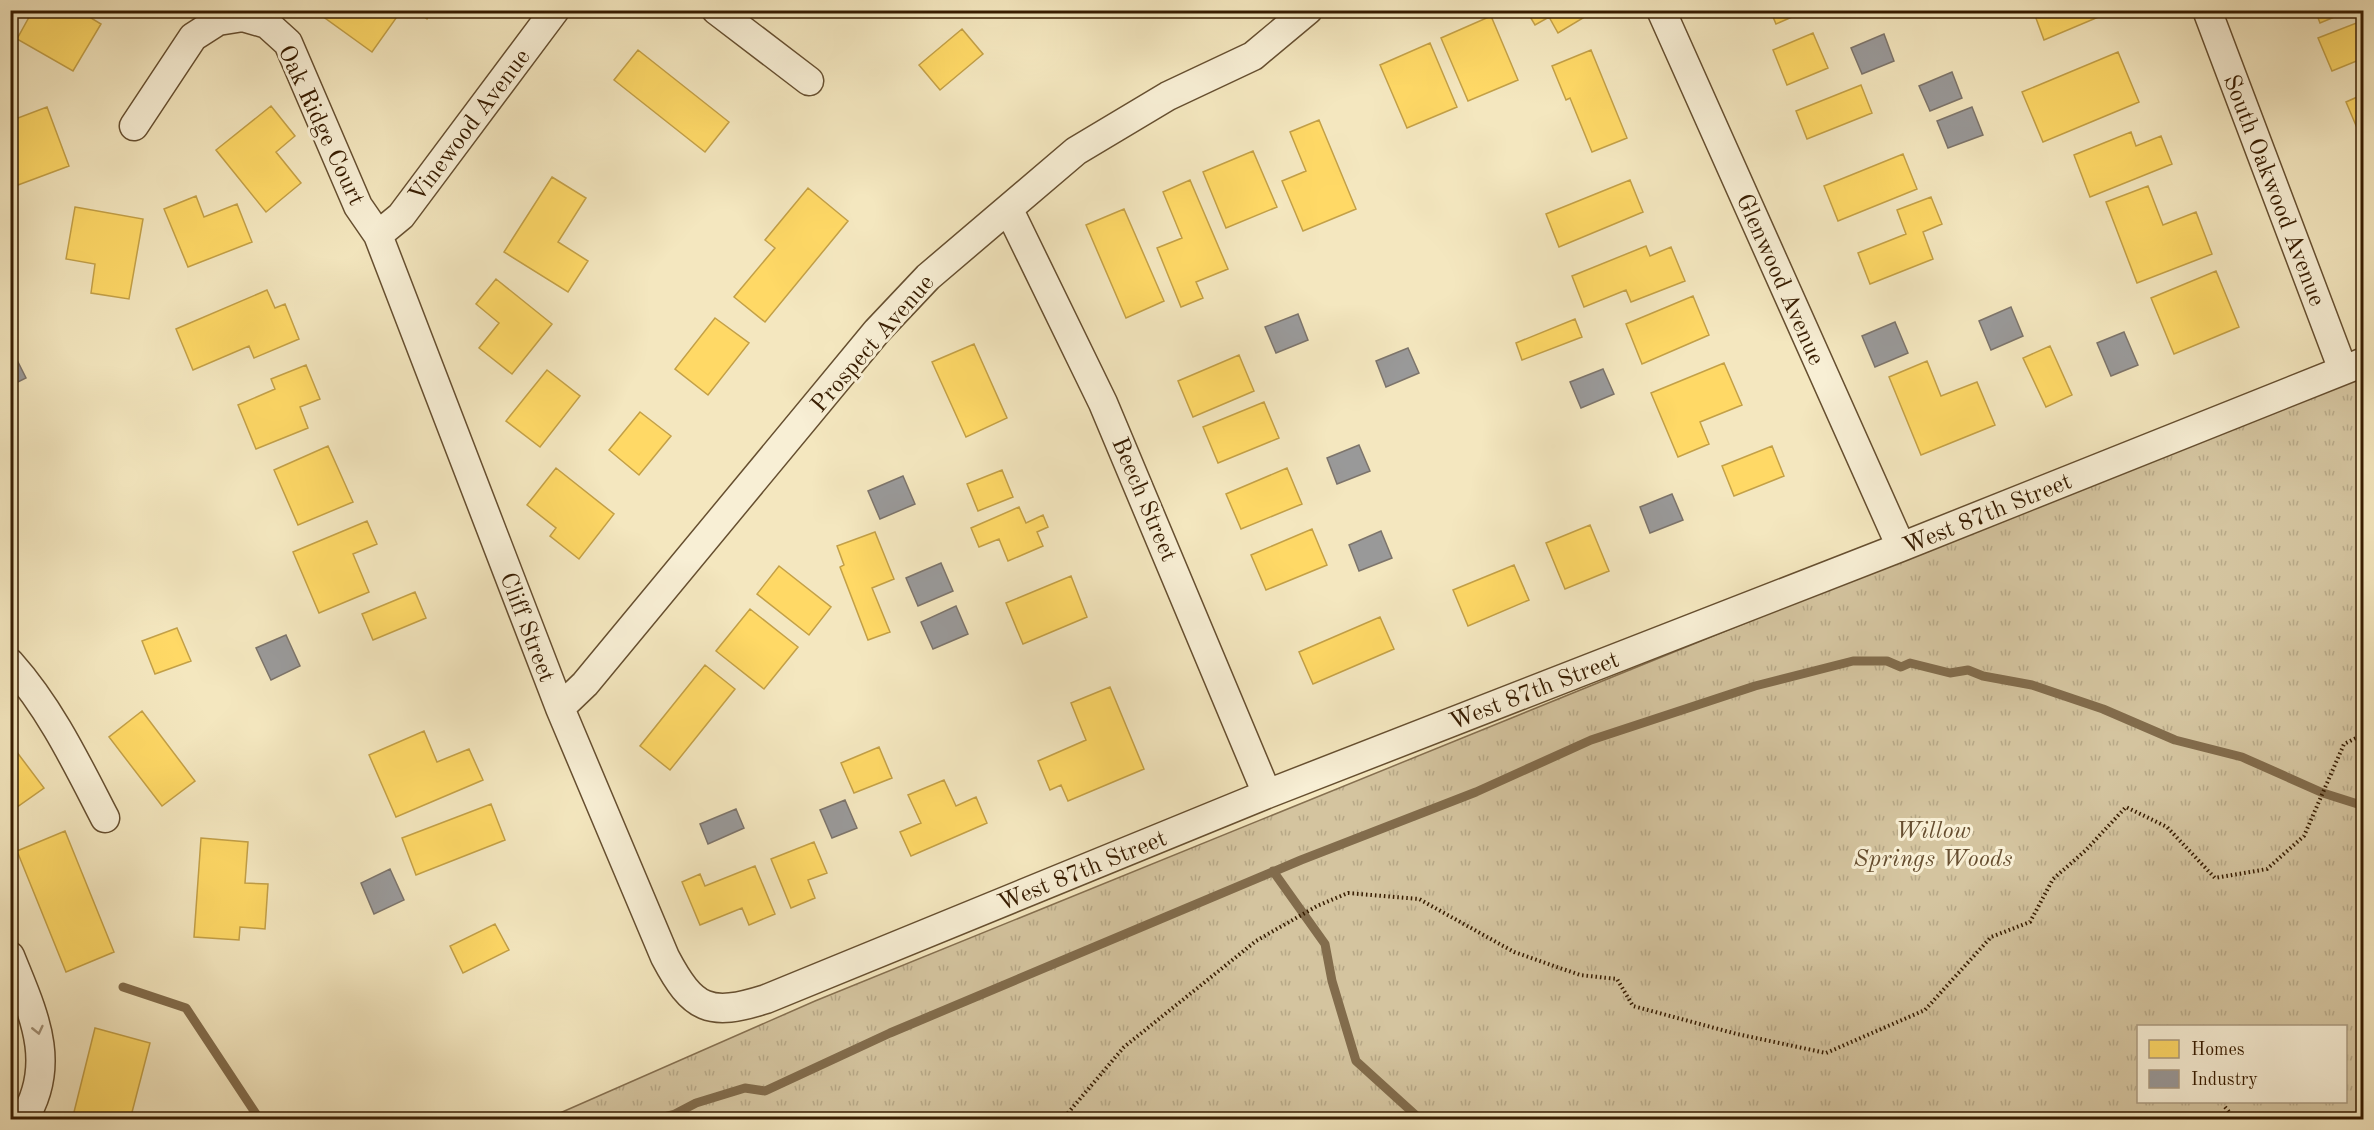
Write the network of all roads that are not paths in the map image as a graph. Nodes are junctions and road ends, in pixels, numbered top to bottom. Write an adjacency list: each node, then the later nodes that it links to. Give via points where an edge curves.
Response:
1 (555, 10): 9 (street, Vinewood Avenue, via 401,216)
2 (716, 10): 6 (street)
3 (1308, 10): 8 (street, Prospect Avenue, via 1253,56 1168,96 1076,151)
4 (1661, 10): 11 (street, Glenwood Avenue)
5 (2207, 10): 10 (street, South Oakwood Avenue)
6 (809, 81)
7 (134, 126): 9 (street, Oak Ridge Court, via 193,37 218,21 243,17 267,24 288,44 358,206)
8 (1009, 210): 13 (street, Prospect Avenue, via 928,277 877,331 593,675); 14 (street, Beech Street, via 1103,403)
9 (378, 235): 13 (street, Cliff Street)
10 (2354, 366): 11 (street, West 87th Street)
11 (1901, 547): 14 (street, West 87th Street)
12 (10, 663): 15 (street, via 30,686 67,744)
13 (560, 708): 17 (street, Cliff Street, via 665,957 678,982)
14 (1268, 794): 17 (street, West 87th Street, via 766,999 719,1010)
15 (105, 818)
16 (10, 956): 18 (street, one-way to 18, via 40,1032 41,1067)
17 (703, 1006)
18 (23, 1119)

